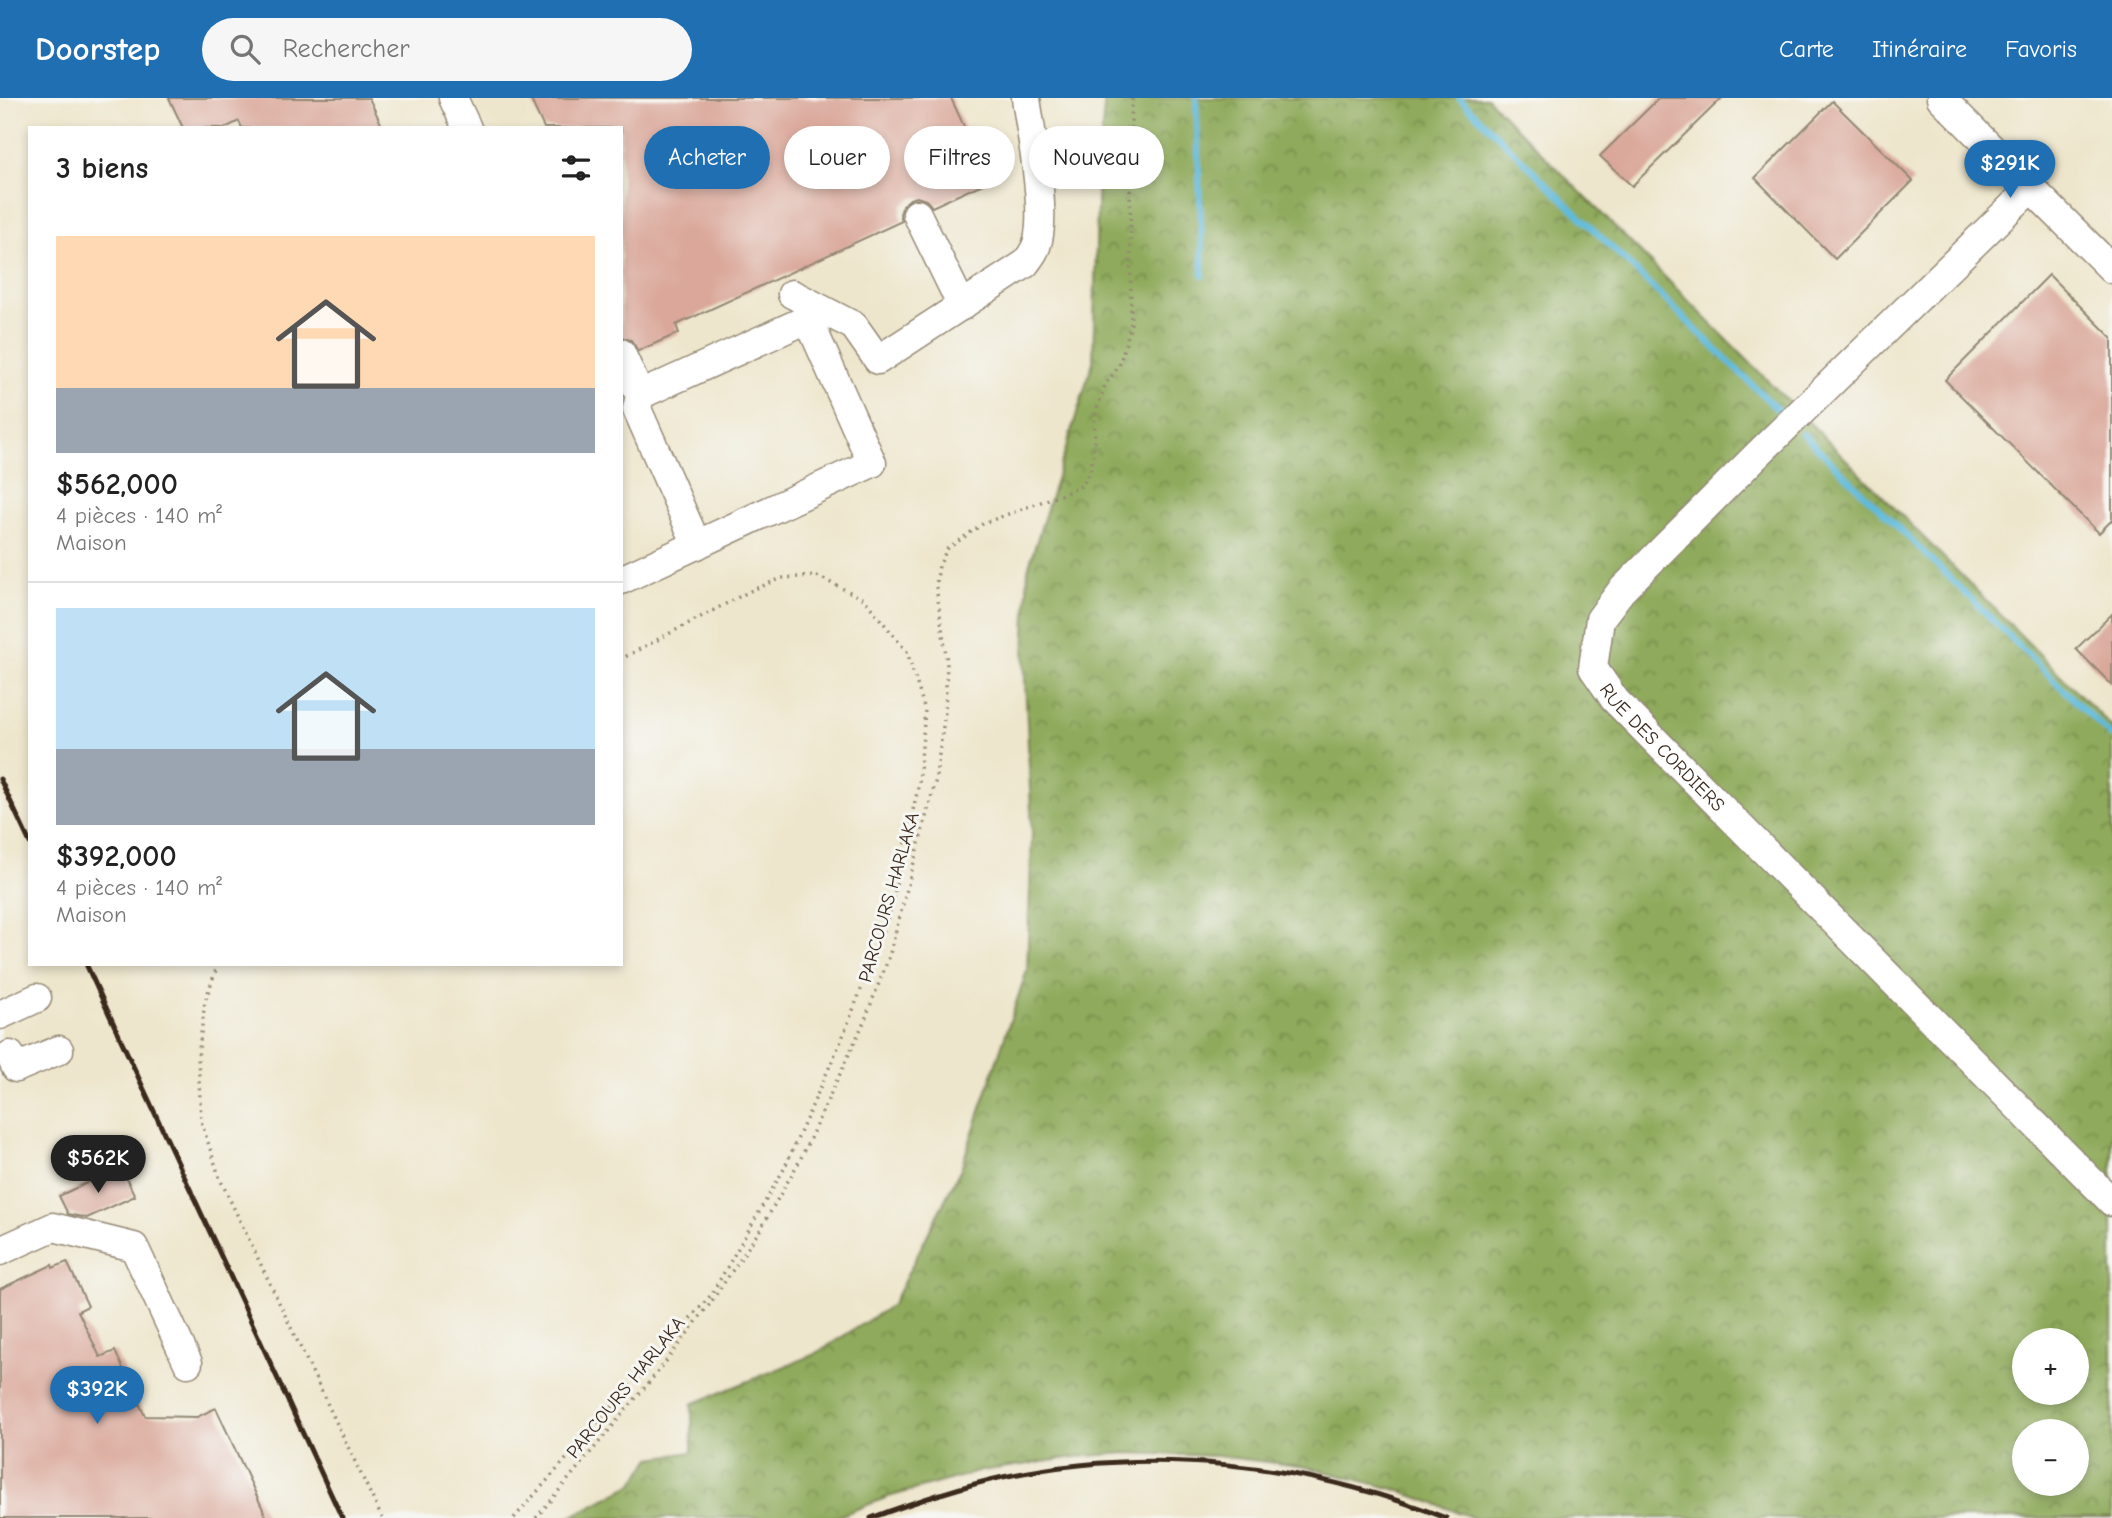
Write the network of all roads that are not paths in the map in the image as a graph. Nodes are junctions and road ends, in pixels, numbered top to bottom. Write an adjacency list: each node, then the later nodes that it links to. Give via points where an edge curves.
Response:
1 (453, 98): 4 (street)
2 (1026, 98): 9 (street, via 1037,181 1034,253 1025,264)
3 (1941, 98): 5 (street)
4 (466, 126)
5 (2031, 188): 7 (street); 18 (street, RUE DES CORDIERS, via 1621,591 1600,618 1594,668 1615,700)
6 (917, 214): 9 (street)
7 (2112, 269)
8 (792, 294): 9 (street, via 854,326 878,360)
9 (962, 306)
10 (623, 358): 11 (street)
11 (640, 396): 12 (street, via 637,410); 12 (street, via 801,322 813,330 872,463)
12 (697, 545): 13 (street)
13 (623, 579)
14 (37, 998): 15 (street)
15 (0, 1015)
16 (3, 1049): 17 (street, via 16,1069)
17 (59, 1050)
18 (2112, 1202)
19 (0, 1251): 20 (street, via 53,1227 134,1247)
20 (188, 1363)

